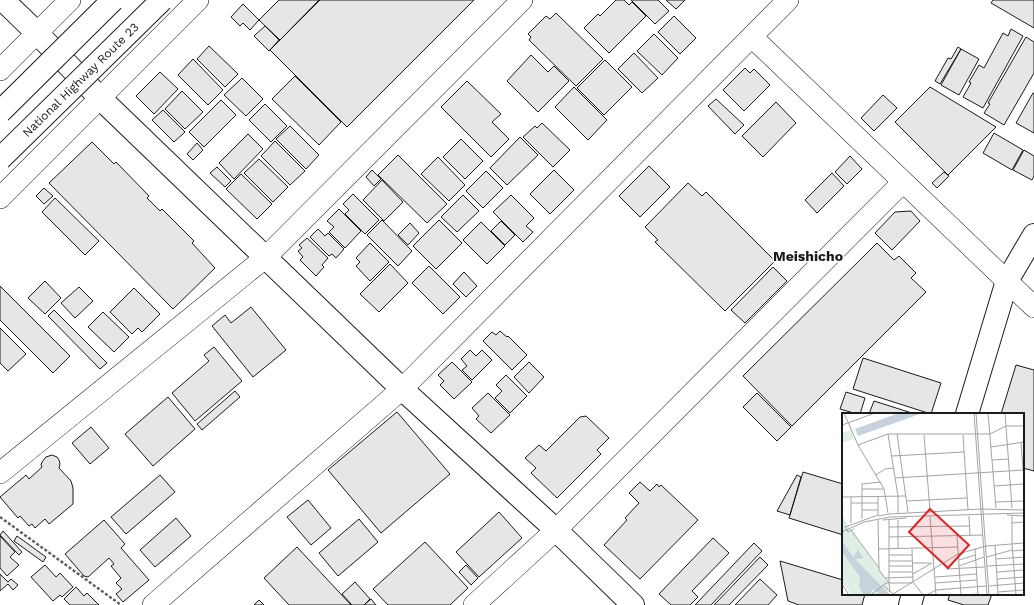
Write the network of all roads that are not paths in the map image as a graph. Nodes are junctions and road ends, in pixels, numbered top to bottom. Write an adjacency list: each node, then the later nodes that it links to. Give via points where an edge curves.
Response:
1 (4, 0): 8 (main road)
2 (70, 0): 8 (street)
3 (113, 0): 12 (main road, bridge)
4 (162, 0): 13 (main road, National Highway Route 23, bridge)
5 (198, 0): 11 (street)
6 (522, 0): 17 (street)
7 (788, 0): 9 (street)
8 (38, 33): 10 (street); 11 (main road)
9 (752, 37): 14 (street); 20 (street)
10 (0, 70)
11 (100, 98): 15 (street); 17 (main road)
12 (0, 112)
13 (0, 159)
14 (903, 182): 18 (street); 23 (street)
15 (0, 198)
16 (1034, 235): 18 (main road)
17 (266, 257): 20 (main road); 22 (street)
18 (1007, 281): 19 (street); 21 (main road)
19 (1034, 307)
20 (402, 389): 23 (main road); 25 (street)
21 (967, 413)
22 (0, 473)
23 (556, 530): 26 (street); 27 (main road)
24 (913, 595): 28 (main road)
25 (153, 605)
26 (474, 605)
27 (634, 605)
28 (910, 605)

